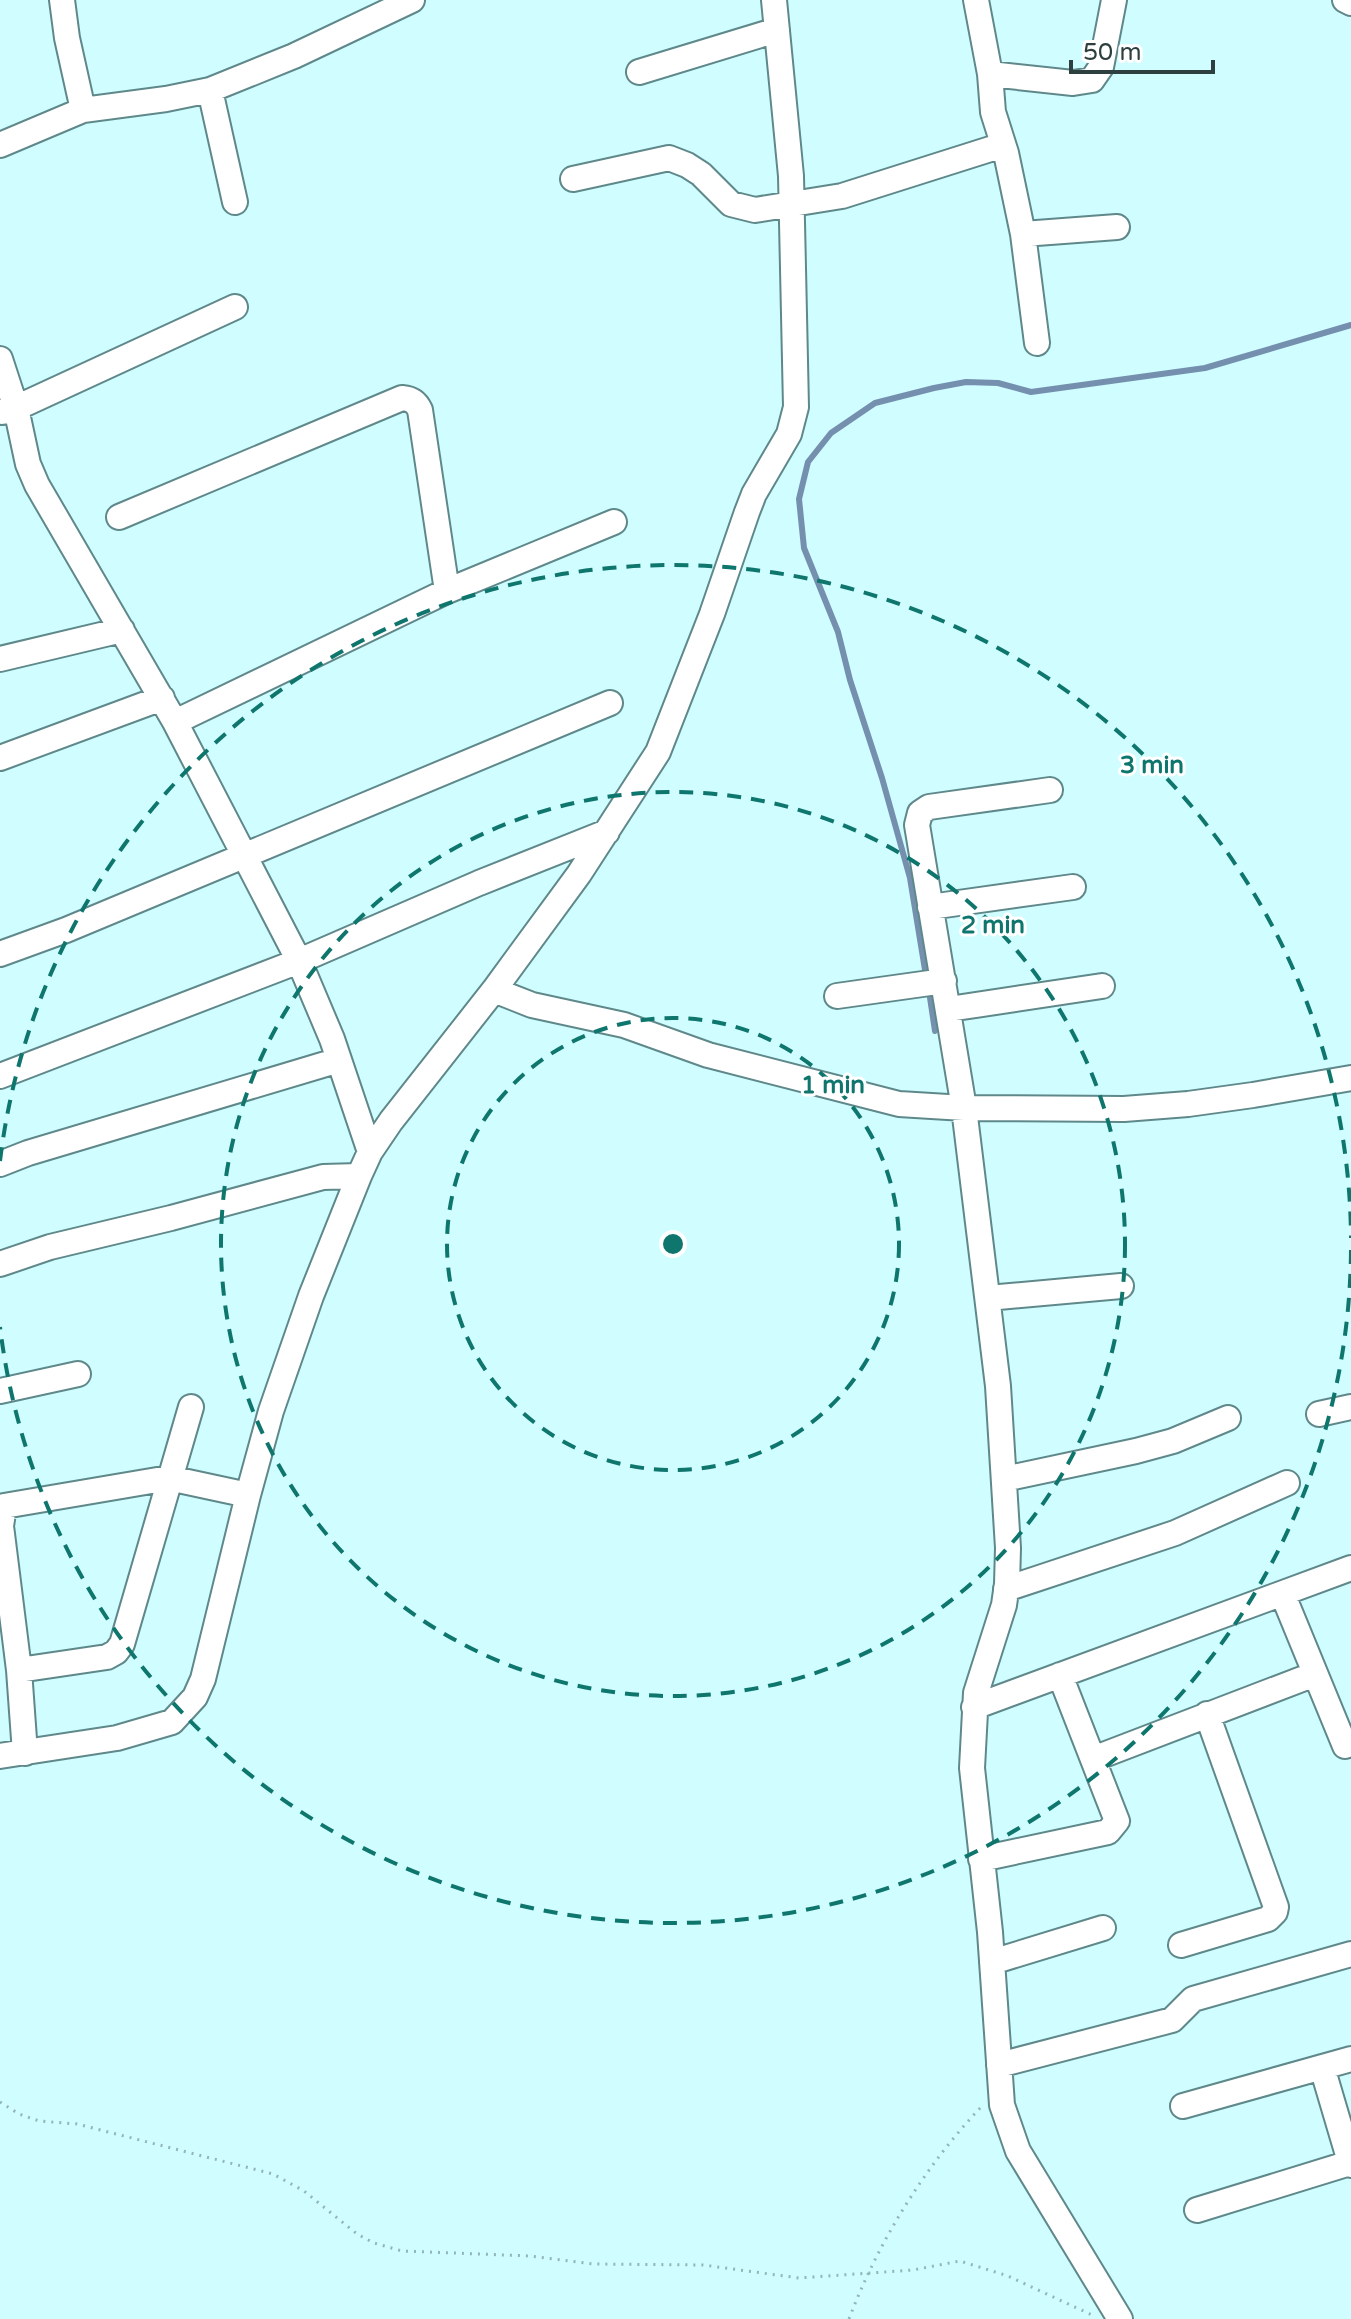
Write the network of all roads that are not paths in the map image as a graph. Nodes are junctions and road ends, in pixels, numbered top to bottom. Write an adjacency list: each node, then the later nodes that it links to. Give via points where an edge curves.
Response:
1 (62, 0): 12 (street)
2 (774, 0): 8 (street)
3 (976, 0): 10 (street)
4 (1114, 0): 10 (street, via 1101,67 1092,80 1073,83)
5 (1345, 0): 7 (street)
6 (406, 1): 11 (street)
7 (1351, 3)
8 (777, 30): 9 (street); 17 (street)
9 (639, 72)
10 (990, 74): 14 (street)
11 (210, 90): 12 (street); 16 (street)
12 (83, 110): 13 (street)
13 (0, 145)
14 (1003, 145): 17 (street, via 842,196); 19 (street)
15 (573, 179): 17 (street, via 669,158 701,174 731,204 755,210)
16 (235, 202)
17 (792, 205): 34 (street, via 797,390 789,434 747,512 663,742)
18 (1117, 227): 19 (street)
19 (1023, 234): 21 (street)
20 (235, 307): 23 (street)
21 (1037, 343)
22 (0, 359): 23 (street)
23 (8, 410): 27 (street, via 37,485)
24 (119, 517): 26 (street, via 410,399 420,410)
25 (614, 522): 26 (street)
26 (447, 591): 31 (street)
27 (122, 630): 28 (street); 29 (street)
28 (0, 659)
29 (162, 698): 31 (street); 32 (street)
30 (610, 703): 35 (street)
31 (175, 722): 35 (street)
32 (0, 758)
33 (1050, 790): 37 (street, via 922,810 917,825)
34 (607, 832): 39 (street); 42 (street)
35 (243, 856): 38 (street); 39 (street)
36 (1073, 887): 37 (street)
37 (930, 907): 40 (street)
38 (0, 954)
39 (299, 961): 45 (street); 46 (street)
40 (933, 982): 43 (street); 44 (street)
41 (1102, 986): 44 (street)
42 (494, 990): 48 (street, via 833,1088 899,1104); 49 (street)
43 (837, 996)
44 (949, 1009): 48 (street)
45 (339, 1060): 49 (street); 50 (street)
46 (0, 1076)
47 (1351, 1078): 48 (street, via 1124,1109)
48 (964, 1108): 54 (street)
49 (370, 1152): 51 (street)
50 (0, 1164)
51 (359, 1176): 52 (street, via 323,1177); 64 (street, via 296,1337)
52 (0, 1264)
53 (1121, 1286): 54 (street)
54 (988, 1298): 62 (street)
55 (78, 1374): 56 (street)
56 (0, 1391)
57 (191, 1407): 61 (street)
58 (1351, 1407): 59 (street)
59 (1319, 1414)
60 (1228, 1418): 62 (street, via 1173,1441)
61 (169, 1478): 64 (street); 68 (street, via 116,1652); 68 (street, via 4,1506 1,1526)
62 (1004, 1479): 66 (street)
63 (1287, 1483): 66 (street, via 1175,1533)
64 (248, 1495): 74 (street, via 203,1679 185,1710 172,1722 117,1738)
65 (1351, 1568): 67 (street)
66 (1006, 1589): 71 (street)
67 (1283, 1595): 69 (street); 70 (street)
68 (19, 1670): 74 (street)
69 (1315, 1674): 72 (street); 73 (street)
70 (1060, 1675): 71 (street); 76 (street)
71 (974, 1707): 77 (street, via 972,1768)
72 (1207, 1714): 76 (street); 79 (street, via 1276,1907 1268,1919)
73 (1345, 1746)
74 (25, 1753): 75 (street)
75 (0, 1756)
76 (1093, 1759): 77 (street, via 1117,1821 1113,1829)
77 (981, 1859): 81 (street)
78 (1103, 1928): 81 (street)
79 (1181, 1945)
80 (1351, 1954): 84 (street, via 1193,1999 1172,2020)
81 (992, 1962): 84 (street)
82 (1351, 2059): 83 (street)
83 (1322, 2067): 85 (street); 86 (street)
84 (1000, 2076): 88 (street, via 1002,2105 1018,2151)
85 (1183, 2106)
86 (1351, 2164): 87 (street)
87 (1197, 2210)
88 (1120, 2319)

